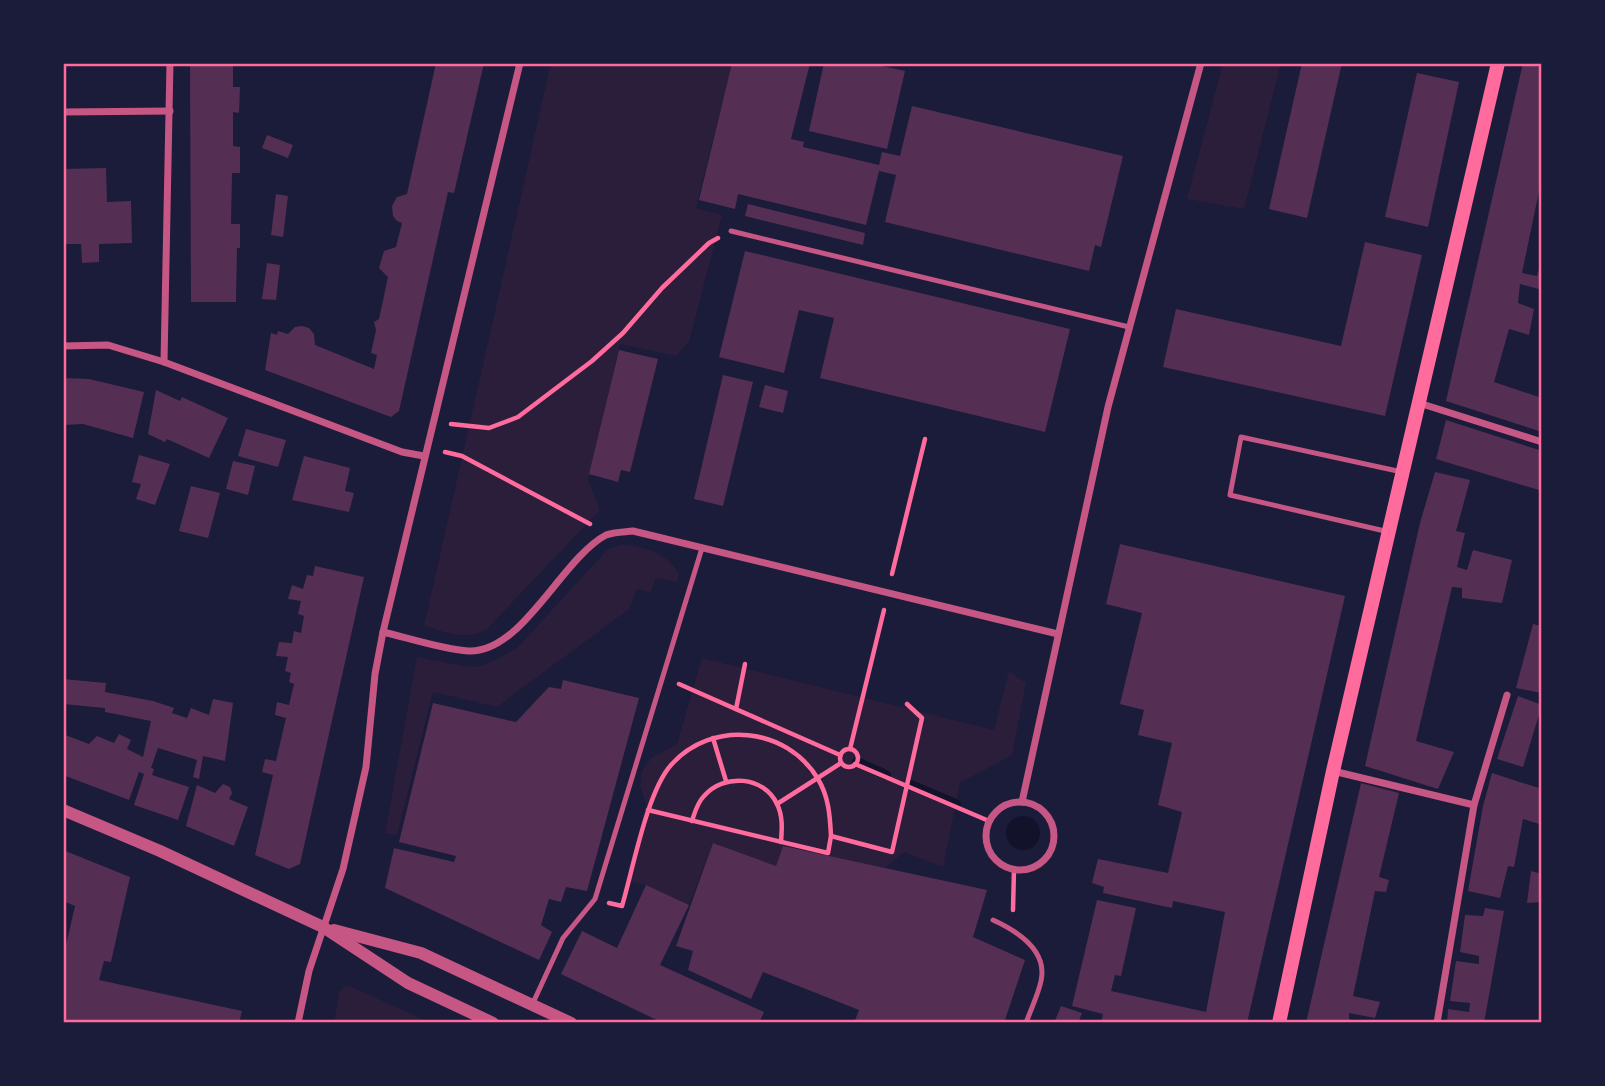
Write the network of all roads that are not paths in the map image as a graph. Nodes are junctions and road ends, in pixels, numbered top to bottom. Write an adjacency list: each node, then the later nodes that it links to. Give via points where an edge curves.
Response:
1 (170, 63): 5 (street)
2 (520, 63): 13 (street)
3 (1201, 63): 8 (street)
4 (1498, 63): 11 (main road)
5 (170, 111): 6 (street); 10 (street)
6 (63, 112)
7 (731, 231): 8 (lane)
8 (1129, 327): 18 (street)
9 (63, 346): 10 (street, via 108,345)
10 (164, 362): 13 (street, via 402,452)
11 (1419, 403): 12 (street); 14 (main road)
12 (1542, 442)
13 (425, 452): 17 (street)
14 (1402, 472): 15 (main road); 15 (lane, via 1241,437 1230,495)
15 (1389, 532): 20 (main road)
16 (702, 548): 17 (street, via 632,531 608,534 591,546 509,636 489,648 469,651); 18 (street); 26 (lane, via 595,899 563,939)
17 (383, 632): 25 (street, via 374,674 366,767 343,869)
18 (1058, 634): 21 (street)
19 (1507, 695): 22 (street)
20 (1334, 771): 22 (street); 31 (main road)
21 (1023, 802): 21 (street, via 1034,804 1050,818 1054,840 1045,860 1014,869 1004,866 986,839 989,821 1005,805)
22 (1474, 805): 32 (street)
23 (63, 810): 25 (street)
24 (993, 920): 30 (lane, via 1030,943 1039,956 1042,978)
25 (323, 927): 26 (street, via 421,953); 27 (street); 28 (street, via 408,984)
26 (532, 1004): 29 (street)
27 (298, 1023)
28 (493, 1023)
29 (571, 1023)
30 (1026, 1023)
31 (1279, 1023)
32 (1437, 1023)

